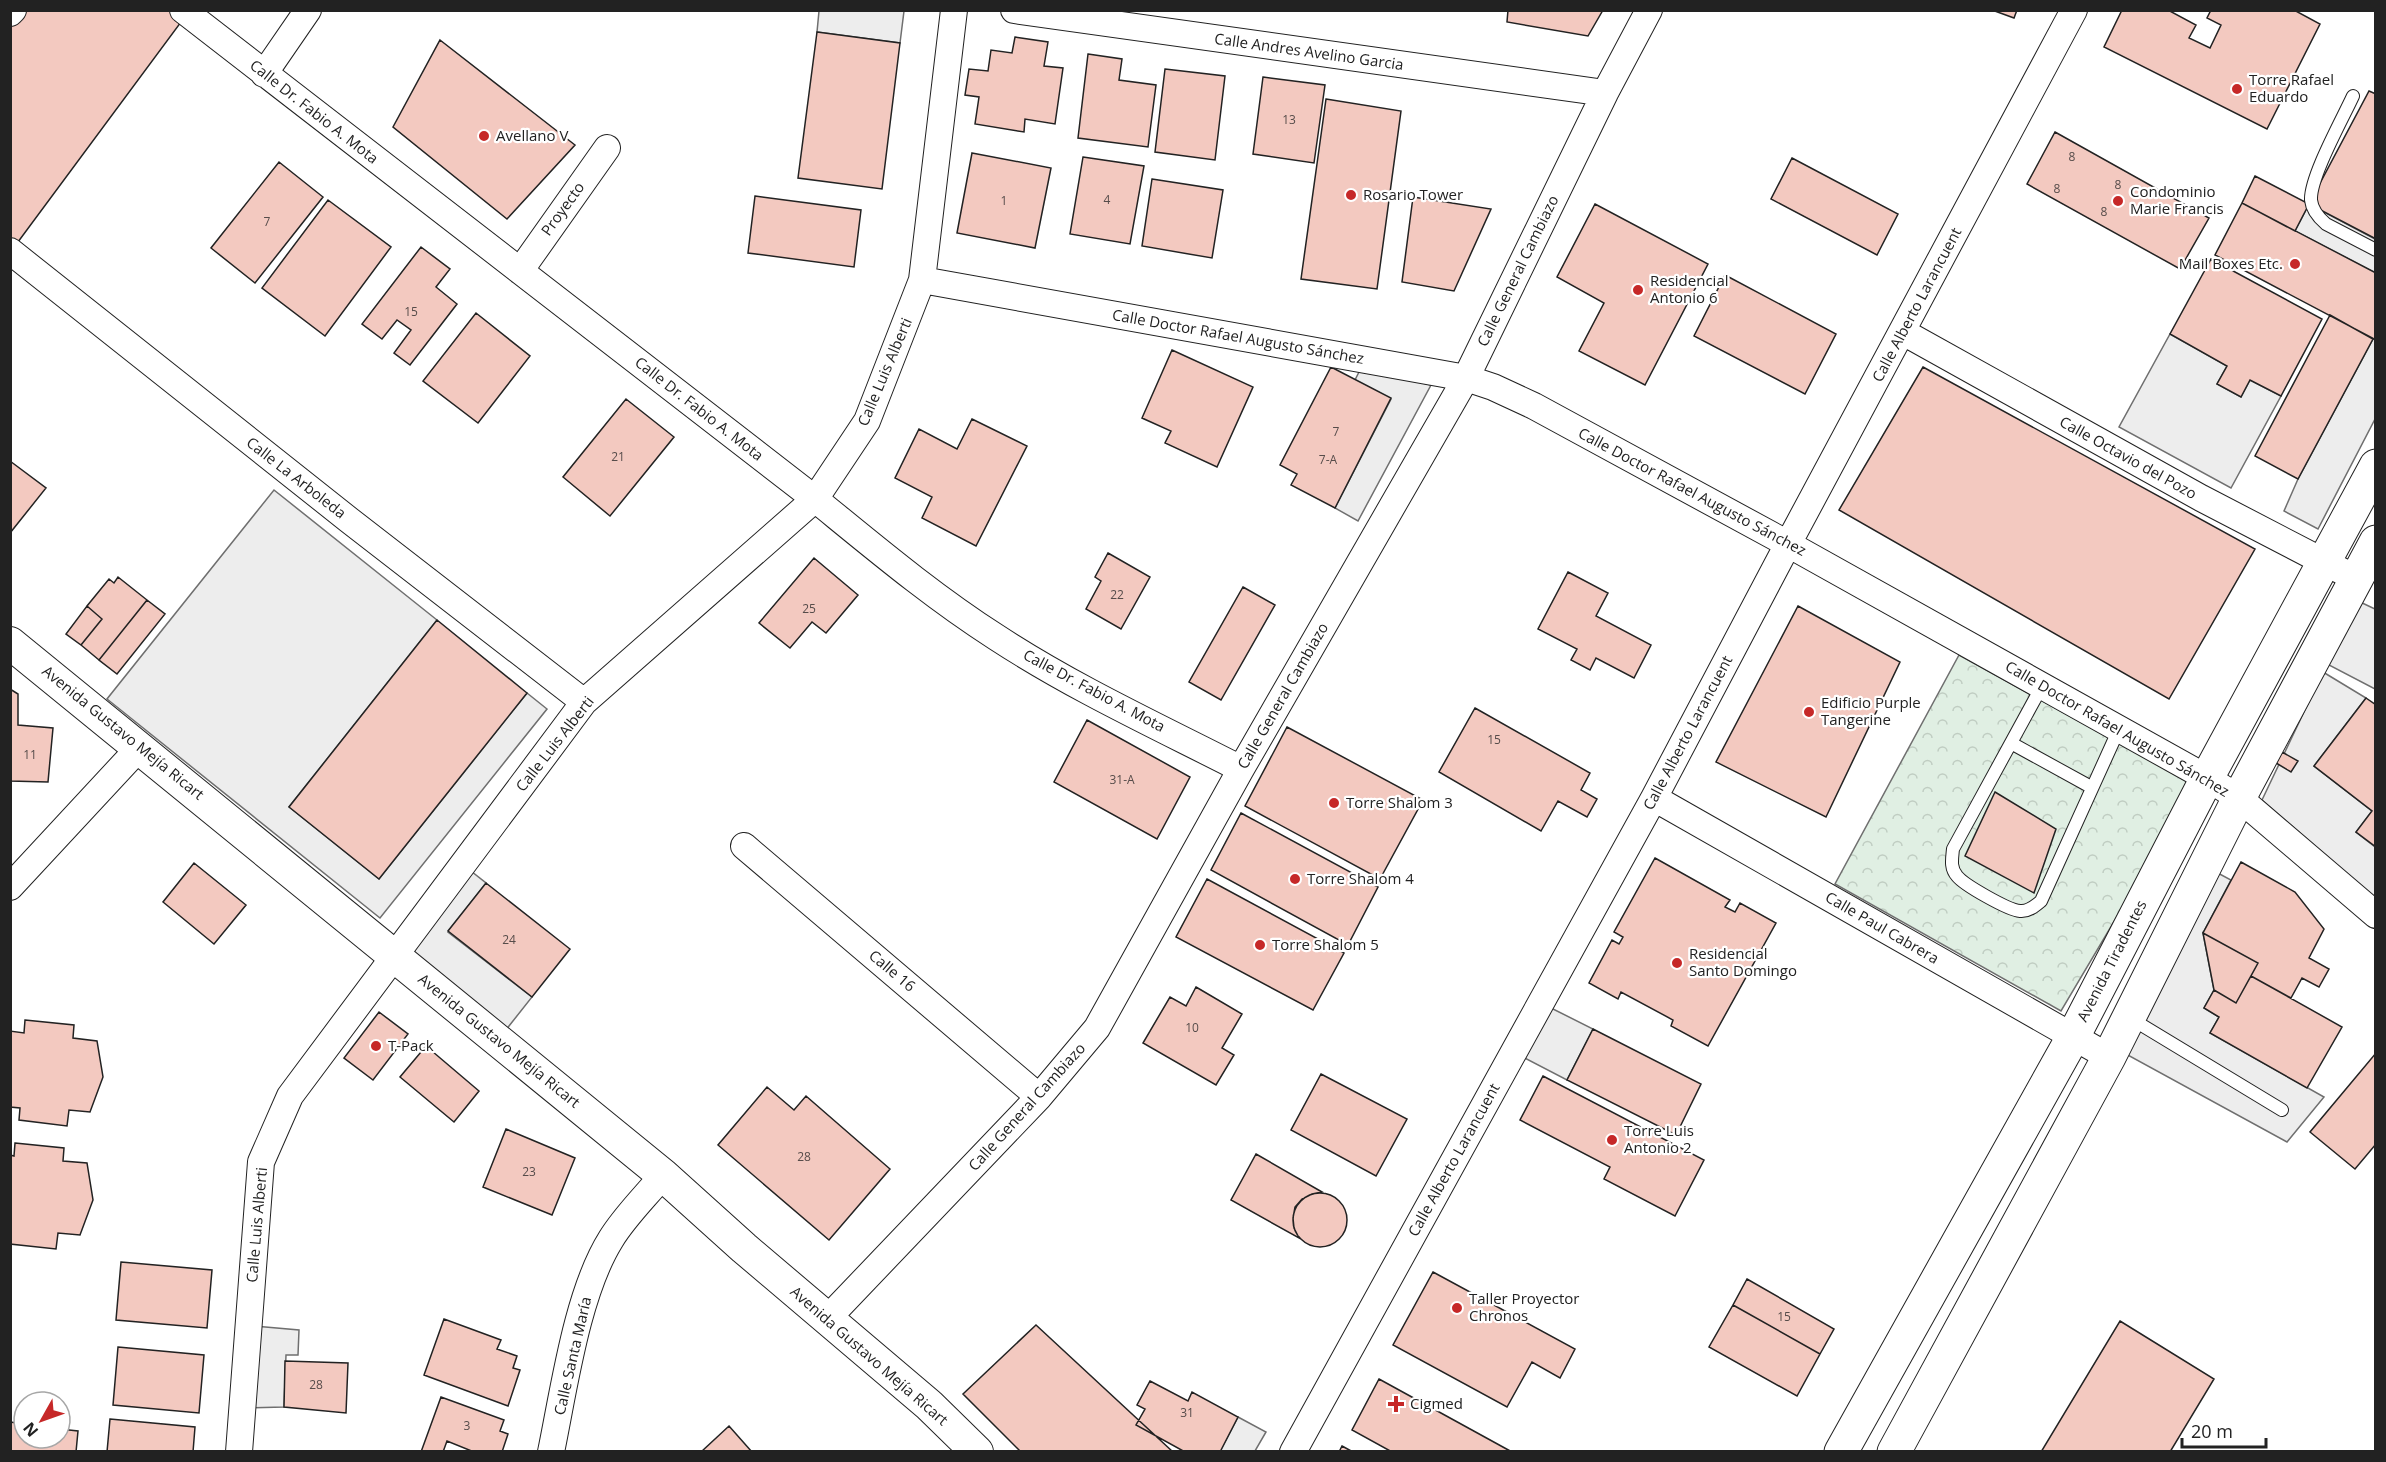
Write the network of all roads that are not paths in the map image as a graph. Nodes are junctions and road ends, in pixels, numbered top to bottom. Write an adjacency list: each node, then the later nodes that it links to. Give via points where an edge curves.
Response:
1 (183, 10): 7 (street, Calle Dr. Fabio A. Mota)
2 (308, 10): 7 (street)
3 (954, 10): 14 (street, Calle Luis Alberti)
4 (1014, 10): 8 (street, Calle Andres Avelino Garcia)
5 (1649, 10): 8 (street, Calle General Cambiazo)
6 (2074, 10): 15 (street, Calle Alberto Larancuent)
7 (264, 74): 13 (street, Calle Dr. Fabio A. Mota)
8 (1605, 93): 16 (street, Calle General Cambiazo)
9 (2353, 96): 11 (lane, via 2313,185 2311,203 2326,224)
10 (607, 148): 13 (street, Proyecto)
11 (2376, 250)
12 (10, 251): 25 (street, Calle La Arboleda)
13 (520, 271): 18 (street, Calle Dr. Fabio A. Mota)
14 (922, 280): 16 (street, Calle Doctor Rafael Augusto Sánchez); 18 (street, Calle Luis Alberti, via 867,421)
15 (1903, 332): 20 (street, Calle Alberto Larancuent); 21 (street, Calle Octavio del Pozo)
16 (1466, 378): 20 (street, Calle Doctor Rafael Augusto Sánchez, via 1534,406); 29 (street, Calle General Cambiazo)
17 (2376, 466): 21 (main road, Avenida Tiradentes)
18 (815, 499): 25 (street, Calle Luis Alberti); 29 (street, Calle Dr. Fabio A. Mota, via 913,578 996,637 1084,689)
19 (2376, 542): 22 (main road)
20 (1788, 544): 24 (street, Calle Doctor Rafael Augusto Sánchez); 32 (street, Calle Alberto Larancuent)
21 (2322, 562): 22 (street, Calle Octavio del Pozo); 30 (main road, Avenida Tiradentes)
22 (2355, 578): 33 (main road)
23 (10, 643): 28 (street, Avenida Gustavo Mejía Ricart)
24 (2043, 686): 26 (street, Calle Doctor Rafael Augusto Sánchez); 27 (lane)
25 (584, 702): 37 (street, Calle Luis Alberti)
26 (2119, 729): 30 (street, Calle Doctor Rafael Augusto Sánchez); 31 (lane)
27 (2011, 743): 31 (lane); 31 (lane, via 1953,849 1951,863 1957,877 1993,901 2020,912 2040,901)
28 (140, 747): 35 (street); 37 (street, Avenida Gustavo Mejía Ricart)
29 (1241, 769): 41 (street, Calle General Cambiazo, via 1097,1028)
30 (2207, 778): 33 (street, Calle Doctor Rafael Augusto Sánchez); 39 (main road, Avenida Tiradentes)
31 (2091, 787)
32 (1654, 798): 39 (street, Calle Paul Cabrera); 48 (street, Calle Alberto Larancuent)
33 (2239, 798): 36 (street, Calle Doctor Rafael Augusto Sánchez); 38 (main road)
34 (744, 846): 41 (street, Calle 16)
35 (10, 887)
36 (2376, 915)
37 (394, 955): 43 (street, Avenida Gustavo Mejía Ricart); 45 (street, Calle Luis Alberti, via 290,1096 261,1162)
38 (2129, 1017): 40 (main road); 42 (lane)
39 (2073, 1037): 40 (street, Calle Paul Cabrera); 49 (main road, Avenida Tiradentes)
40 (2109, 1057): 50 (main road, via 2006,1255)
41 (1039, 1096): 44 (street, Calle General Cambiazo)
42 (2282, 1110)
43 (663, 1175): 44 (street, Avenida Gustavo Mejía Ricart); 46 (street, Calle Santa María, via 611,1240 592,1280 577,1328)
44 (827, 1319): 47 (street, Avenida Gustavo Mejía Ricart, via 929,1404)
45 (239, 1452)
46 (551, 1452)
47 (977, 1452)
48 (1293, 1452)
49 (1841, 1452)
50 (1894, 1452)

